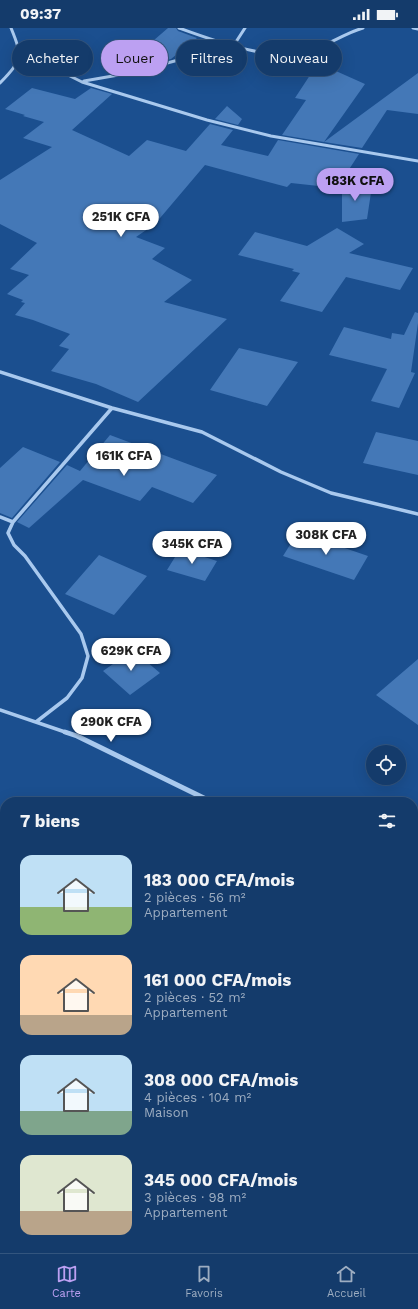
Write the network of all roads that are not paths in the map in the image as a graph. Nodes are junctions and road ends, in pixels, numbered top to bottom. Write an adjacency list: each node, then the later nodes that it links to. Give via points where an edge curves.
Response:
1 (11, 28): 7 (street)
2 (179, 28): 8 (street)
3 (245, 28): 9 (street)
4 (363, 28): 10 (street, via 299,54 276,54)
5 (413, 28): 6 (street)
6 (418, 29)
7 (16, 40)
8 (218, 40)
9 (237, 40)
10 (247, 48)
11 (176, 61): 14 (street)
12 (12, 68): 15 (street)
13 (70, 76): 14 (street)
14 (82, 82): 16 (street, via 207,120 271,136)
15 (0, 83)
16 (418, 160)
17 (0, 372): 18 (street)
18 (112, 408): 19 (street, via 202,432 281,472 331,493); 21 (street)
19 (418, 514)
20 (0, 517): 21 (street)
21 (13, 522): 23 (street, via 8,533 14,545 25,556 81,634 88,656 82,678 67,698)
22 (0, 710): 23 (street)
23 (36, 722): 24 (street, via 77,736)
24 (202, 797)

